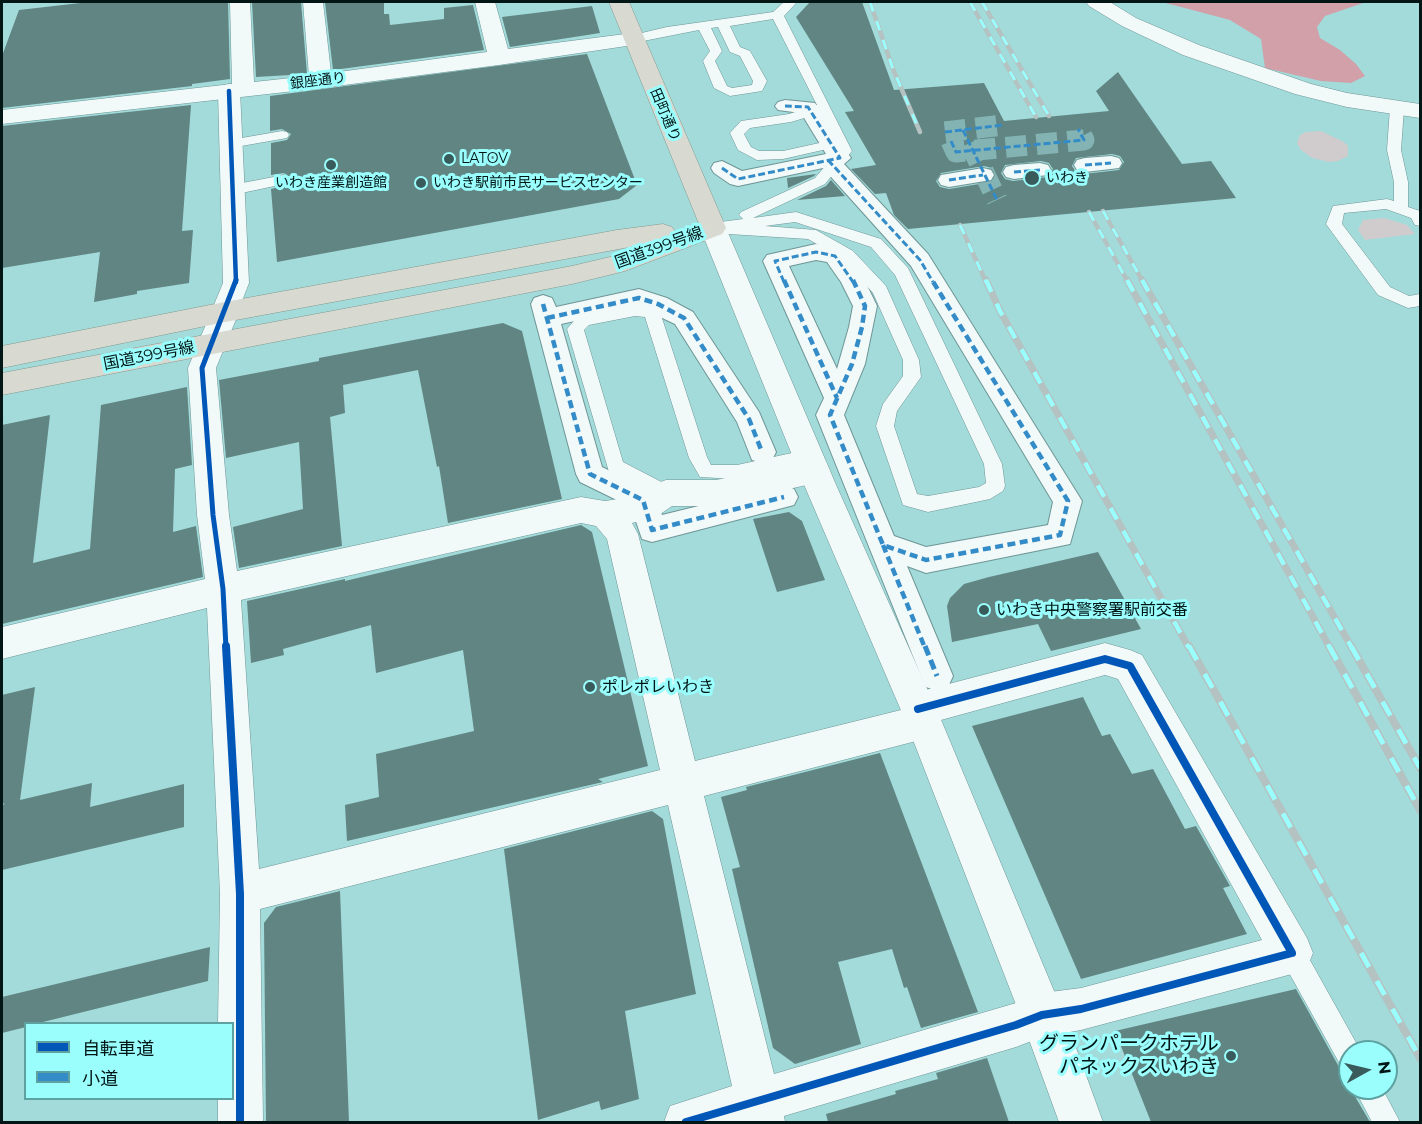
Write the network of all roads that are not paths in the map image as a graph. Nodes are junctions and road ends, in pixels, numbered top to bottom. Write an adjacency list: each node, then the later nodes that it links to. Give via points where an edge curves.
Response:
1 (240, 2): 13 (street)
2 (313, 2): 12 (street)
3 (485, 2): 11 (street)
4 (619, 2): 10 (highway, 田町通り)
5 (791, 2): 7 (lane)
6 (1096, 2): 15 (street, via 1191,50 1303,89)
7 (777, 15): 8 (lane); 17 (lane)
8 (722, 22): 9 (lane); 9 (lane, via 735,49 745,54 760,81 757,88 730,92 721,88 709,60 716,51)
9 (703, 26): 10 (lane)
10 (633, 39): 11 (street, 銀座通り); 35 (highway, 田町通り)
11 (499, 58): 12 (street, 銀座通り)
12 (321, 81): 13 (street, 銀座通り)
13 (236, 90): 20 (street, 銀座通り); 22 (street)
14 (1420, 93): 15 (street)
15 (1366, 103): 18 (street)
16 (785, 106): 23 (street, via 808,107 840,158)
17 (825, 107): 23 (lane); 23 (lane, via 791,118 746,124 737,134 745,150 757,156)
18 (1397, 108): 19 (street); 33 (lane, via 1394,150 1401,182)
19 (1420, 111)
20 (2, 117)
21 (282, 135): 22 (lane)
22 (230, 144): 32 (street)
23 (834, 156): 26 (street, via 738,178); 35 (lane, via 820,181); 46 (street, via 920,260 1068,501 1060,535 927,560)
24 (1111, 163): 25 (street)
25 (1084, 165)
26 (722, 168)
27 (1040, 170): 28 (street)
28 (1014, 172)
29 (983, 176): 31 (street)
30 (284, 180): 32 (lane)
31 (949, 180)
32 (232, 190): 37 (street, via 236,283)
33 (1401, 209): 34 (lane); 36 (lane, via 1387,204 1338,209 1334,224 1384,291 1408,302)
34 (1420, 221)
35 (713, 228): 35 (lane, via 796,218 876,243 902,272 993,464 996,486 983,494 928,504 910,500 885,426 889,410 912,377 911,360 880,290 848,255 812,234); 37 (highway, 国道399号線, via 616,264 572,275); 42 (street)
36 (1420, 300)
37 (218, 328): 38 (highway, 国道399号線); 39 (highway, 国道399号線); 47 (street, via 202,368)
38 (2, 357)
39 (2, 384)
40 (837, 398): 40 (street, via 789,292 775,261 816,252 835,256 865,306 852,364); 46 (street, via 830,415)
41 (762, 452): 44 (street, via 749,419 684,318 639,298 545,311 590,474 642,500)
42 (812, 463): 44 (street, via 716,493); 44 (lane, via 706,472 698,458 652,312 635,309 584,320 575,328 615,467); 50 (street)
43 (784, 497): 44 (street, via 652,530)
44 (656, 500): 45 (street)
45 (605, 514): 47 (street, via 581,510); 51 (street, via 622,534)
46 (883, 545): 49 (street)
47 (223, 589): 48 (street); 52 (street)
48 (2, 643)
49 (938, 676)
50 (921, 716): 51 (street); 53 (street, via 1105,659 1130,666); 54 (street)
51 (680, 784): 52 (street); 57 (street)
52 (240, 894): 58 (street)
53 (1292, 953): 54 (street, via 1081,1009); 55 (lane)
54 (1042, 1015): 57 (street); 60 (street)
55 (1341, 1040)
56 (1374, 1100): 61 (lane)
57 (761, 1112): 59 (street)
58 (240, 1122)
59 (686, 1122)
60 (1081, 1122)
61 (1386, 1122)

